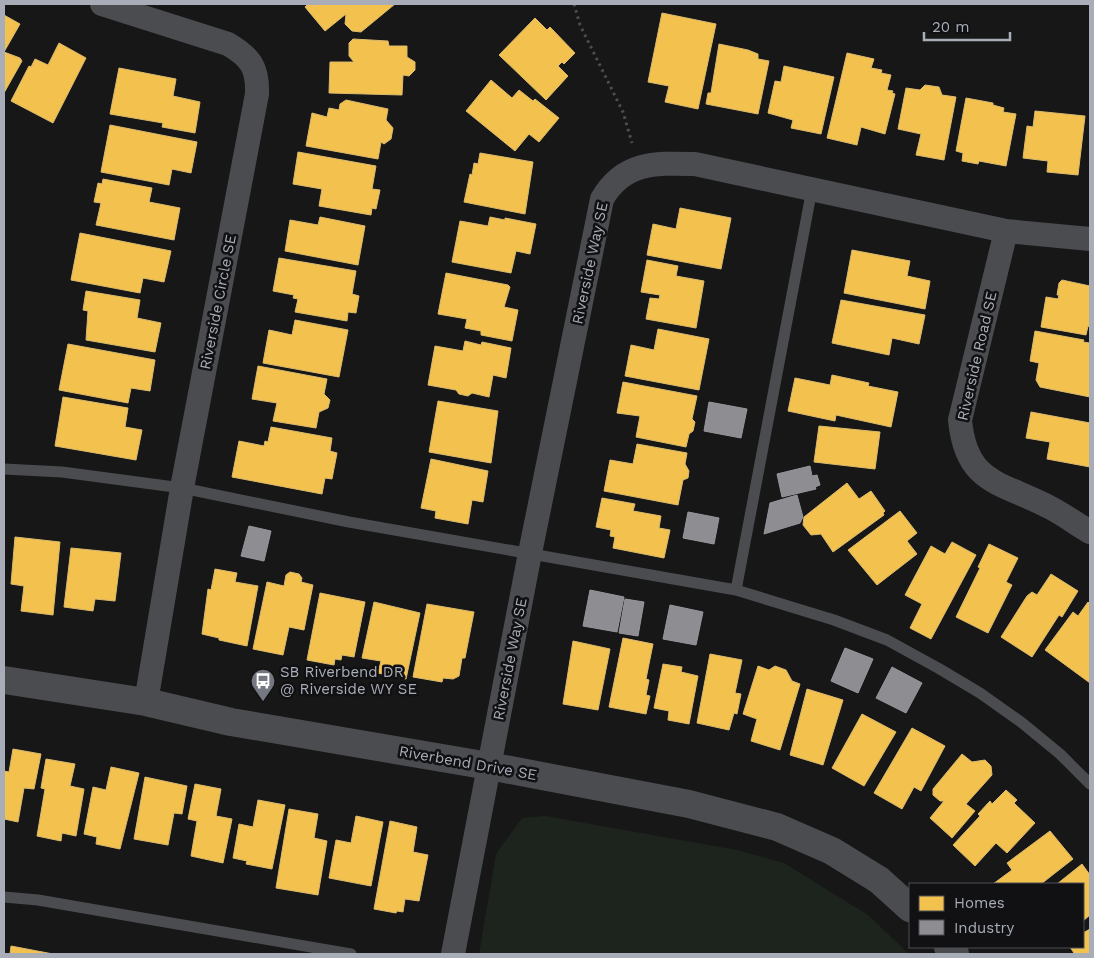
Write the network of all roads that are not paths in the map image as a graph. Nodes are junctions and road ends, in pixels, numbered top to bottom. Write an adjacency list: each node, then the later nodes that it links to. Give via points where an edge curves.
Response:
1 (102, 4): 6 (street, Riverside Circle SE, via 228,44 251,62 258,78 258,94)
2 (812, 189): 3 (street, Riverside Way SE); 8 (street, Riverside Way SE, via 695,164 666,163 639,167 617,179 602,199); 9 (lane)
3 (1006, 231): 4 (street, Riverside Way SE); 7 (street, Riverside Road SE, via 960,420 962,443 988,480 1047,506)
4 (1090, 239)
5 (4, 469): 6 (lane, via 62,472)
6 (182, 488): 8 (lane, via 350,522); 11 (street, Riverside Circle SE)
7 (1090, 532)
8 (530, 553): 9 (lane); 12 (street, Riverside Way SE)
9 (736, 590): 13 (lane, via 887,640 980,693 1021,722)
10 (4, 680): 11 (street, Riverbend Drive SE)
11 (146, 702): 12 (street, Riverbend Drive SE, via 230,722)
12 (489, 766): 15 (street, Riverbend Drive SE, via 688,804 777,827 832,851 878,880); 17 (street, Riverside Way SE)
13 (1090, 784)
14 (4, 897): 16 (lane, via 38,900)
15 (909, 907)
16 (350, 954)
17 (453, 954)

